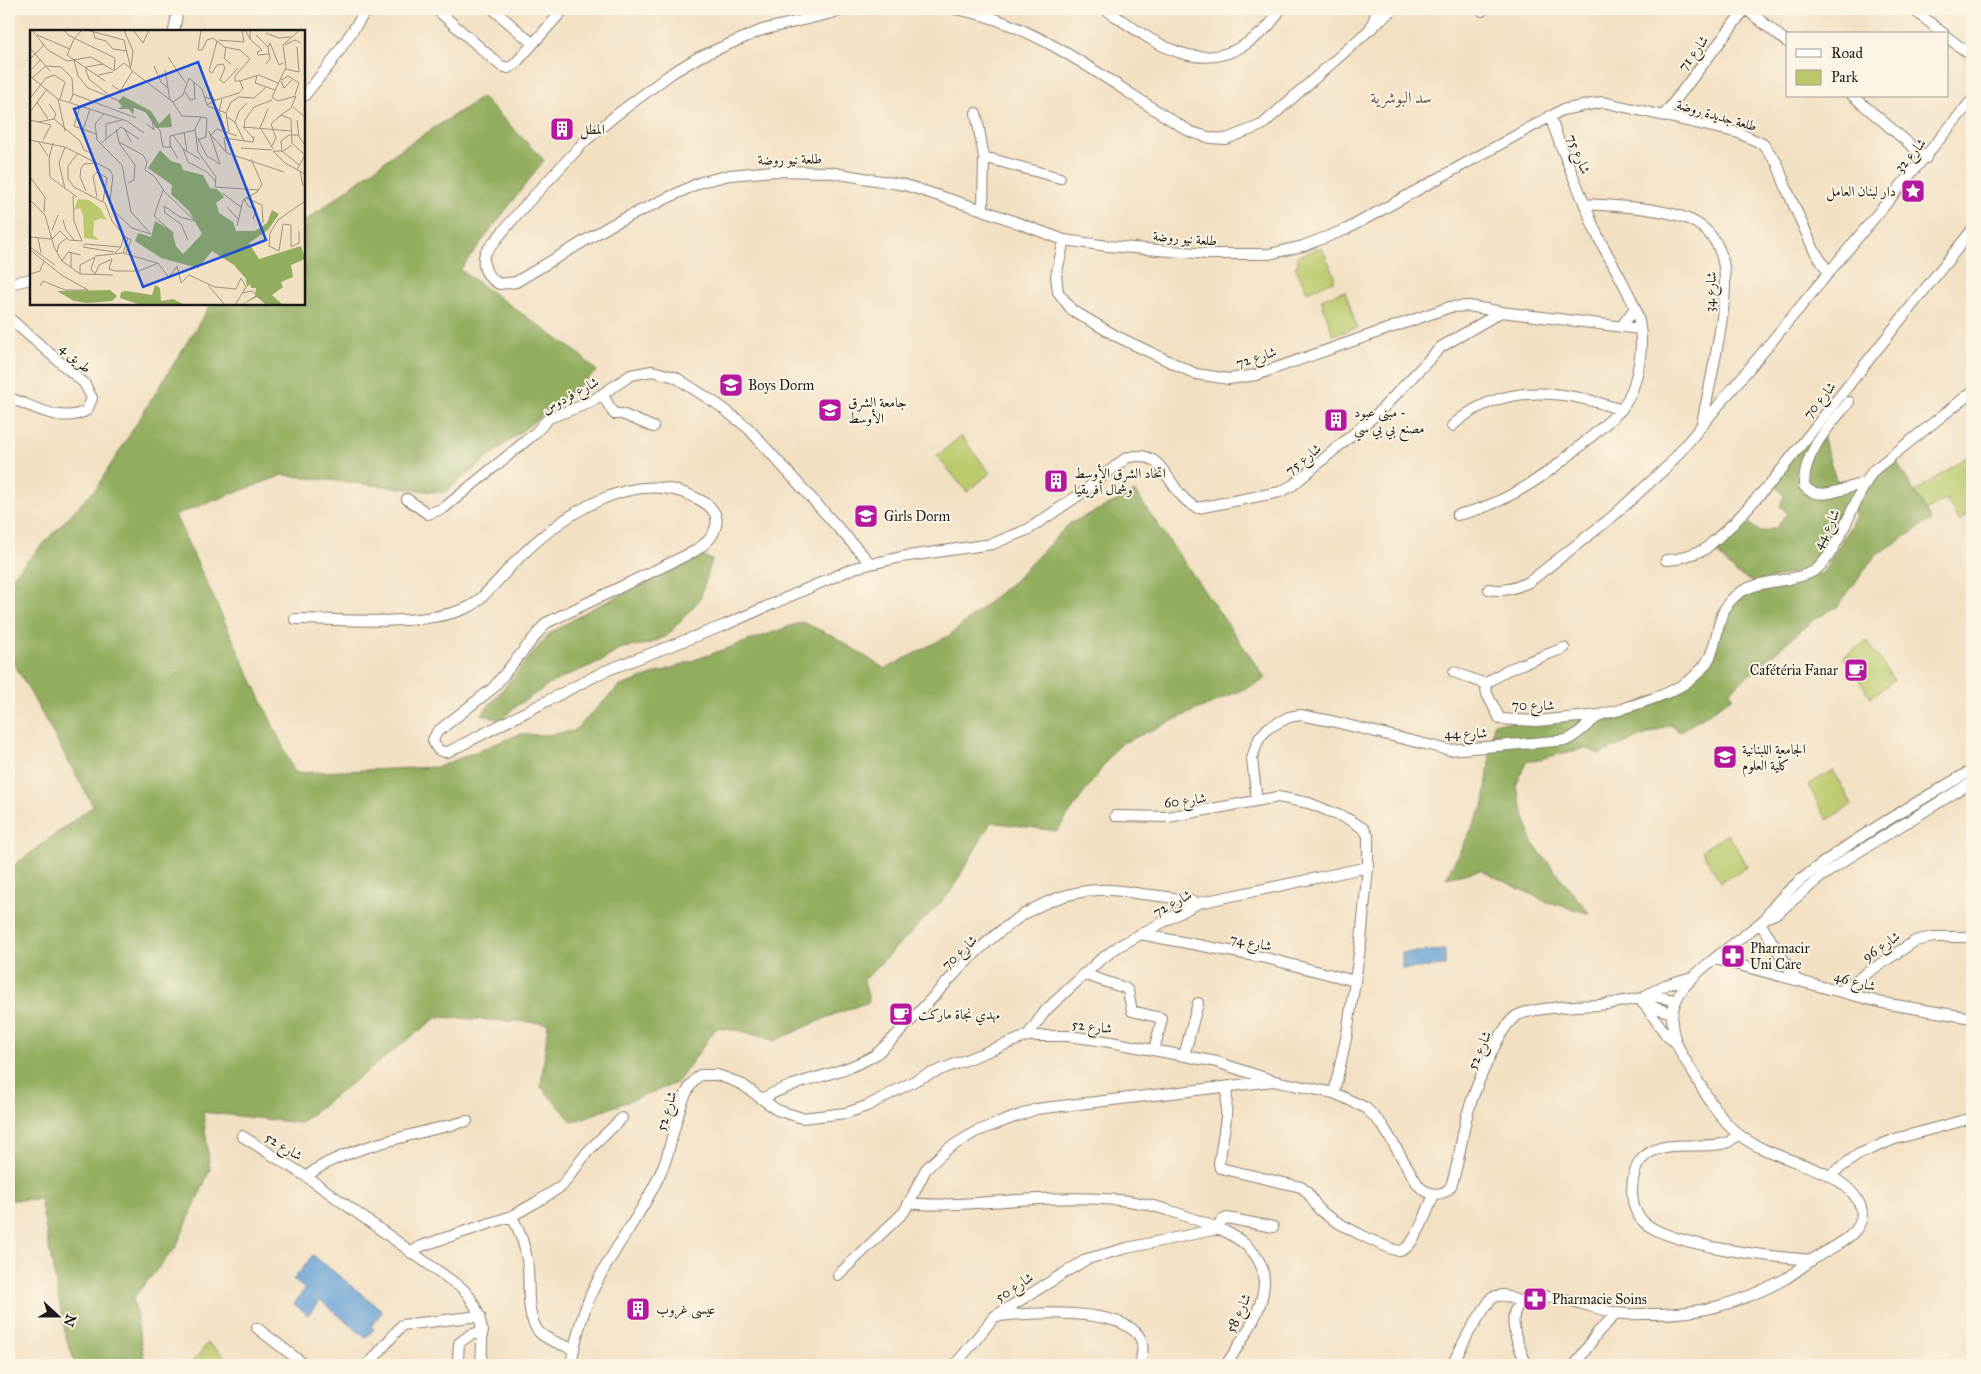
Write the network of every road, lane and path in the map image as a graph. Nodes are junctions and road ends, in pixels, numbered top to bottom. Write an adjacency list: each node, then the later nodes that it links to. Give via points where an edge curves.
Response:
1 (178, 9): 17 (street)
2 (367, 9): 23 (street, via 331,64)
3 (436, 9): 21 (street, via 501,66 511,67)
4 (493, 9): 21 (street)
5 (564, 9): 21 (street)
6 (579, 9): 7 (street)
7 (595, 9)
8 (848, 9): 33 (street, طلعة نيو روضة, via 762,30 699,57 645,92 584,142 519,212 485,253 483,260 489,277 499,284 516,282 613,224 701,182 730,174 828,172 905,186)
9 (955, 9): 16 (street, via 1000,19 1059,50 1192,132 1226,139 1262,125)
10 (1105, 9): 11 (street, via 1142,34 1178,52 1199,58 1217,58 1237,49 1272,23)
11 (1280, 9)
12 (1378, 9): 16 (street)
13 (1393, 9): 16 (street)
14 (1746, 9): 20 (street, شارع 71); 27 (street, شارع 71)
15 (1913, 9): 18 (street)
16 (1370, 29)
17 (174, 30)
18 (1942, 32)
19 (1948, 38): 22 (street)
20 (1786, 41)
21 (532, 43)
22 (1972, 56)
23 (305, 95)
24 (1855, 98): 30 (street)
25 (1972, 100): 30 (street, شارع 32)
26 (976, 113): 29 (street)
27 (1664, 115): 28 (street, طلعة جديدة روضة, via 1603,102 1580,105); 36 (street, طلعة جديدة روضة, via 1739,133 1763,144 1777,163 1814,250)
28 (1550, 116): 32 (street, شارع 75, via 1562,154); 35 (street, طلعة نيو روضة, via 1347,229 1303,246 1269,254 1217,254)
29 (984, 157): 31 (street); 33 (street)
30 (1926, 158): 36 (street, شارع 32)
31 (1060, 178)
32 (1585, 204): 39 (street, شارع 75, via 1593,227); 49 (street, شارع 34, via 1680,216 1702,228 1718,248 1726,270 1725,303)
33 (983, 210): 35 (street, طلعة نيو روضة)
34 (1972, 230): 56 (street, شارع 70, via 1774,479 1734,523 1704,550)
35 (1064, 240): 40 (street, شارع 72, via 1056,276 1058,292 1072,310 1116,336 1196,374 1212,378 1229,380 1256,375 1450,307 1469,306)
36 (1829, 273): 49 (street, شارع 34, via 1724,401)
37 (30, 279): 38 (street)
38 (9, 284)
39 (1635, 308): 42 (street); 43 (street, شارع 75)
40 (1501, 312): 42 (street); 57 (street, شارع 75, via 1440,347 1379,412 1310,473 1280,492 1198,508 1184,500 1160,465 1144,455 1136,455 1126,458 1029,529 992,544)
41 (9, 318): 46 (street, طريق 4, via 84,384 92,398 87,410 73,416 58,415)
42 (1621, 327): 43 (street)
43 (1640, 329): 48 (street, شارع 75, via 1636,383)
44 (1972, 392): 52 (street, شارع 44, via 1884,461)
45 (602, 394): 51 (street, via 614,414 622,414); 53 (street, شارع فردوس, via 589,403 549,418 444,508 428,514); 55 (street, شارع فردوس, via 631,375 652,371 675,377 748,428)
46 (9, 398)
47 (1849, 402): 52 (street, via 1812,452 1804,486 1811,491 1829,493)
48 (1621, 410): 50 (street, via 1571,395 1508,396 1476,407); 54 (street, شارع 75, via 1548,472 1498,501)
49 (1702, 423): 59 (street, شارع 34, via 1662,472 1577,546 1529,582 1500,591)
50 (1452, 426)
51 (653, 427)
52 (1863, 483): 64 (street, شارع 44, via 1835,545 1821,566 1812,572 1741,592 1724,610 1710,658 1696,674 1674,689)
53 (408, 499)
54 (1457, 515)
55 (857, 548): 57 (street, شارع فردوس); 58 (street)
56 (1666, 560)
57 (872, 564): 58 (street)
58 (854, 568): 60 (street, via 725,625 605,671 448,752 441,752 435,747 433,740 437,732 493,688 546,623 695,551 714,535 717,524 715,512 705,502 685,492 635,489 589,503 539,538 472,606 420,620)
59 (1489, 589)
60 (295, 619)
61 (1564, 648): 63 (street, via 1507,670)
62 (1454, 672): 63 (street)
63 (1485, 684): 64 (street, شارع 70, via 1500,718 1536,721)
64 (1602, 714): 67 (street, شارع 44, via 1578,735 1567,740 1449,750 1331,721 1300,715 1289,717 1268,728 1256,746 1252,759)
65 (1972, 770): 71 (street, via 1817,868 1773,906)
66 (1972, 782): 71 (street, via 1822,876 1779,912)
67 (1257, 801): 68 (street, شارع 60, via 1168,817); 69 (street, via 1278,797 1294,799 1356,823 1368,836)
68 (1115, 816)
69 (1368, 867): 70 (street, شارع 72); 78 (street)
70 (1198, 903): 72 (street, شارع 72); 92 (street, شارع 70, via 1101,890 1050,901 1010,924 961,968 875,1055 860,1064 787,1086)
71 (1763, 921): 74 (street); 77 (street)
72 (1140, 934): 75 (street, شارع 72); 78 (street, شارع 74, via 1266,958)
73 (1972, 937): 79 (street, شارع 96, via 1933,937 1906,944)
74 (1716, 959): 76 (street); 77 (street, شارع 46)
75 (1083, 974): 85 (street, شارع 72, via 1046,1010); 87 (street, via 1122,986 1128,992 1132,1010 1160,1018)
76 (1695, 976): 80 (street, via 1665,985); 81 (street)
77 (1796, 979): 79 (street, شارع 46)
78 (1355, 981): 91 (street)
79 (1840, 991): 84 (street, شارع 46, via 1916,1010)
80 (1642, 1000): 81 (street, via 1658,996); 83 (street); 86 (street); 100 (street, شارع 52, via 1543,1010 1513,1019 1497,1040 1468,1112 1450,1186 1445,1192)
81 (1676, 1000): 83 (street)
82 (1198, 1003): 88 (street)
83 (1672, 1013): 86 (street)
84 (1972, 1018)
85 (1027, 1036): 87 (street, شارع 52, via 1068,1036); 92 (street, شارع 52, via 922,1076 890,1095 846,1113 802,1118 784,1114)
86 (1676, 1044): 96 (street, via 1719,1112)
87 (1154, 1050): 88 (street, شارع 52)
88 (1184, 1056): 89 (street, شارع 52, via 1217,1062)
89 (1274, 1081): 90 (street); 91 (street, شارع 52)
90 (1228, 1087): 100 (street, via 1220,1168 1301,1187 1323,1213 1402,1251 1424,1220); 101 (street, via 1036,1110 1004,1120 975,1132 946,1150 926,1169)
91 (1334, 1093): 100 (street, شارع 52, via 1366,1108 1383,1126 1418,1185)
92 (762, 1099): 114 (street, شارع 52, via 743,1085 717,1075 700,1075 691,1082 665,1162 646,1204 597,1282)
93 (622, 1118): 102 (street, via 588,1151 562,1186)
94 (1972, 1118): 98 (street, via 1894,1139 1859,1154)
95 (467, 1121): 99 (street, via 336,1159)
96 (1738, 1134): 98 (street, via 1768,1151); 106 (street, via 1727,1143 1656,1149 1646,1155 1633,1178 1634,1209 1645,1223 1681,1238 1763,1256)
97 (242, 1136): 99 (street, شارع 52)
98 (1829, 1176): 106 (street, via 1856,1196 1861,1216 1851,1235)
99 (307, 1177): 105 (street, شارع 52)
100 (1434, 1194)
101 (909, 1203): 104 (street, شارع 58, via 932,1206 955,1202 1064,1199 1128,1201 1174,1212); 107 (street, via 904,1212)
102 (512, 1216): 105 (street, via 439,1240); 114 (street, via 520,1231 527,1260 530,1305 535,1324 548,1338)
103 (1273, 1227): 104 (street, شارع 50, via 1227,1218 1221,1221)
104 (1219, 1229): 111 (street, شارع 50, via 1087,1259); 122 (street, شارع 58, via 1239,1239 1257,1256 1264,1284 1254,1316)
105 (411, 1253): 110 (street, شارع 52, via 463,1289 472,1298)
106 (1812, 1260): 109 (street, via 1764,1290 1723,1306 1700,1312)
107 (838, 1276)
108 (1521, 1302): 109 (street, via 1539,1296); 123 (street, via 1503,1295 1492,1297); 124 (street, via 1513,1323)
109 (1617, 1313): 125 (street, via 1598,1332)
110 (480, 1316): 113 (street, شارع 52); 116 (street, via 402,1325)
111 (995, 1316): 120 (street); 121 (street, شارع 50, via 1055,1314 1104,1317 1127,1325 1138,1335 1143,1347)
112 (257, 1328): 115 (street)
113 (482, 1331): 117 (street, via 460,1343 458,1360); 118 (street, شارع 52)
114 (574, 1349): 119 (street, شارع 52)
115 (305, 1365)
116 (368, 1365)
117 (454, 1365)
118 (481, 1365)
119 (571, 1365)
120 (955, 1365)
121 (1140, 1365)
122 (1226, 1365)
123 (1452, 1365)
124 (1527, 1365)
125 (1575, 1365)

